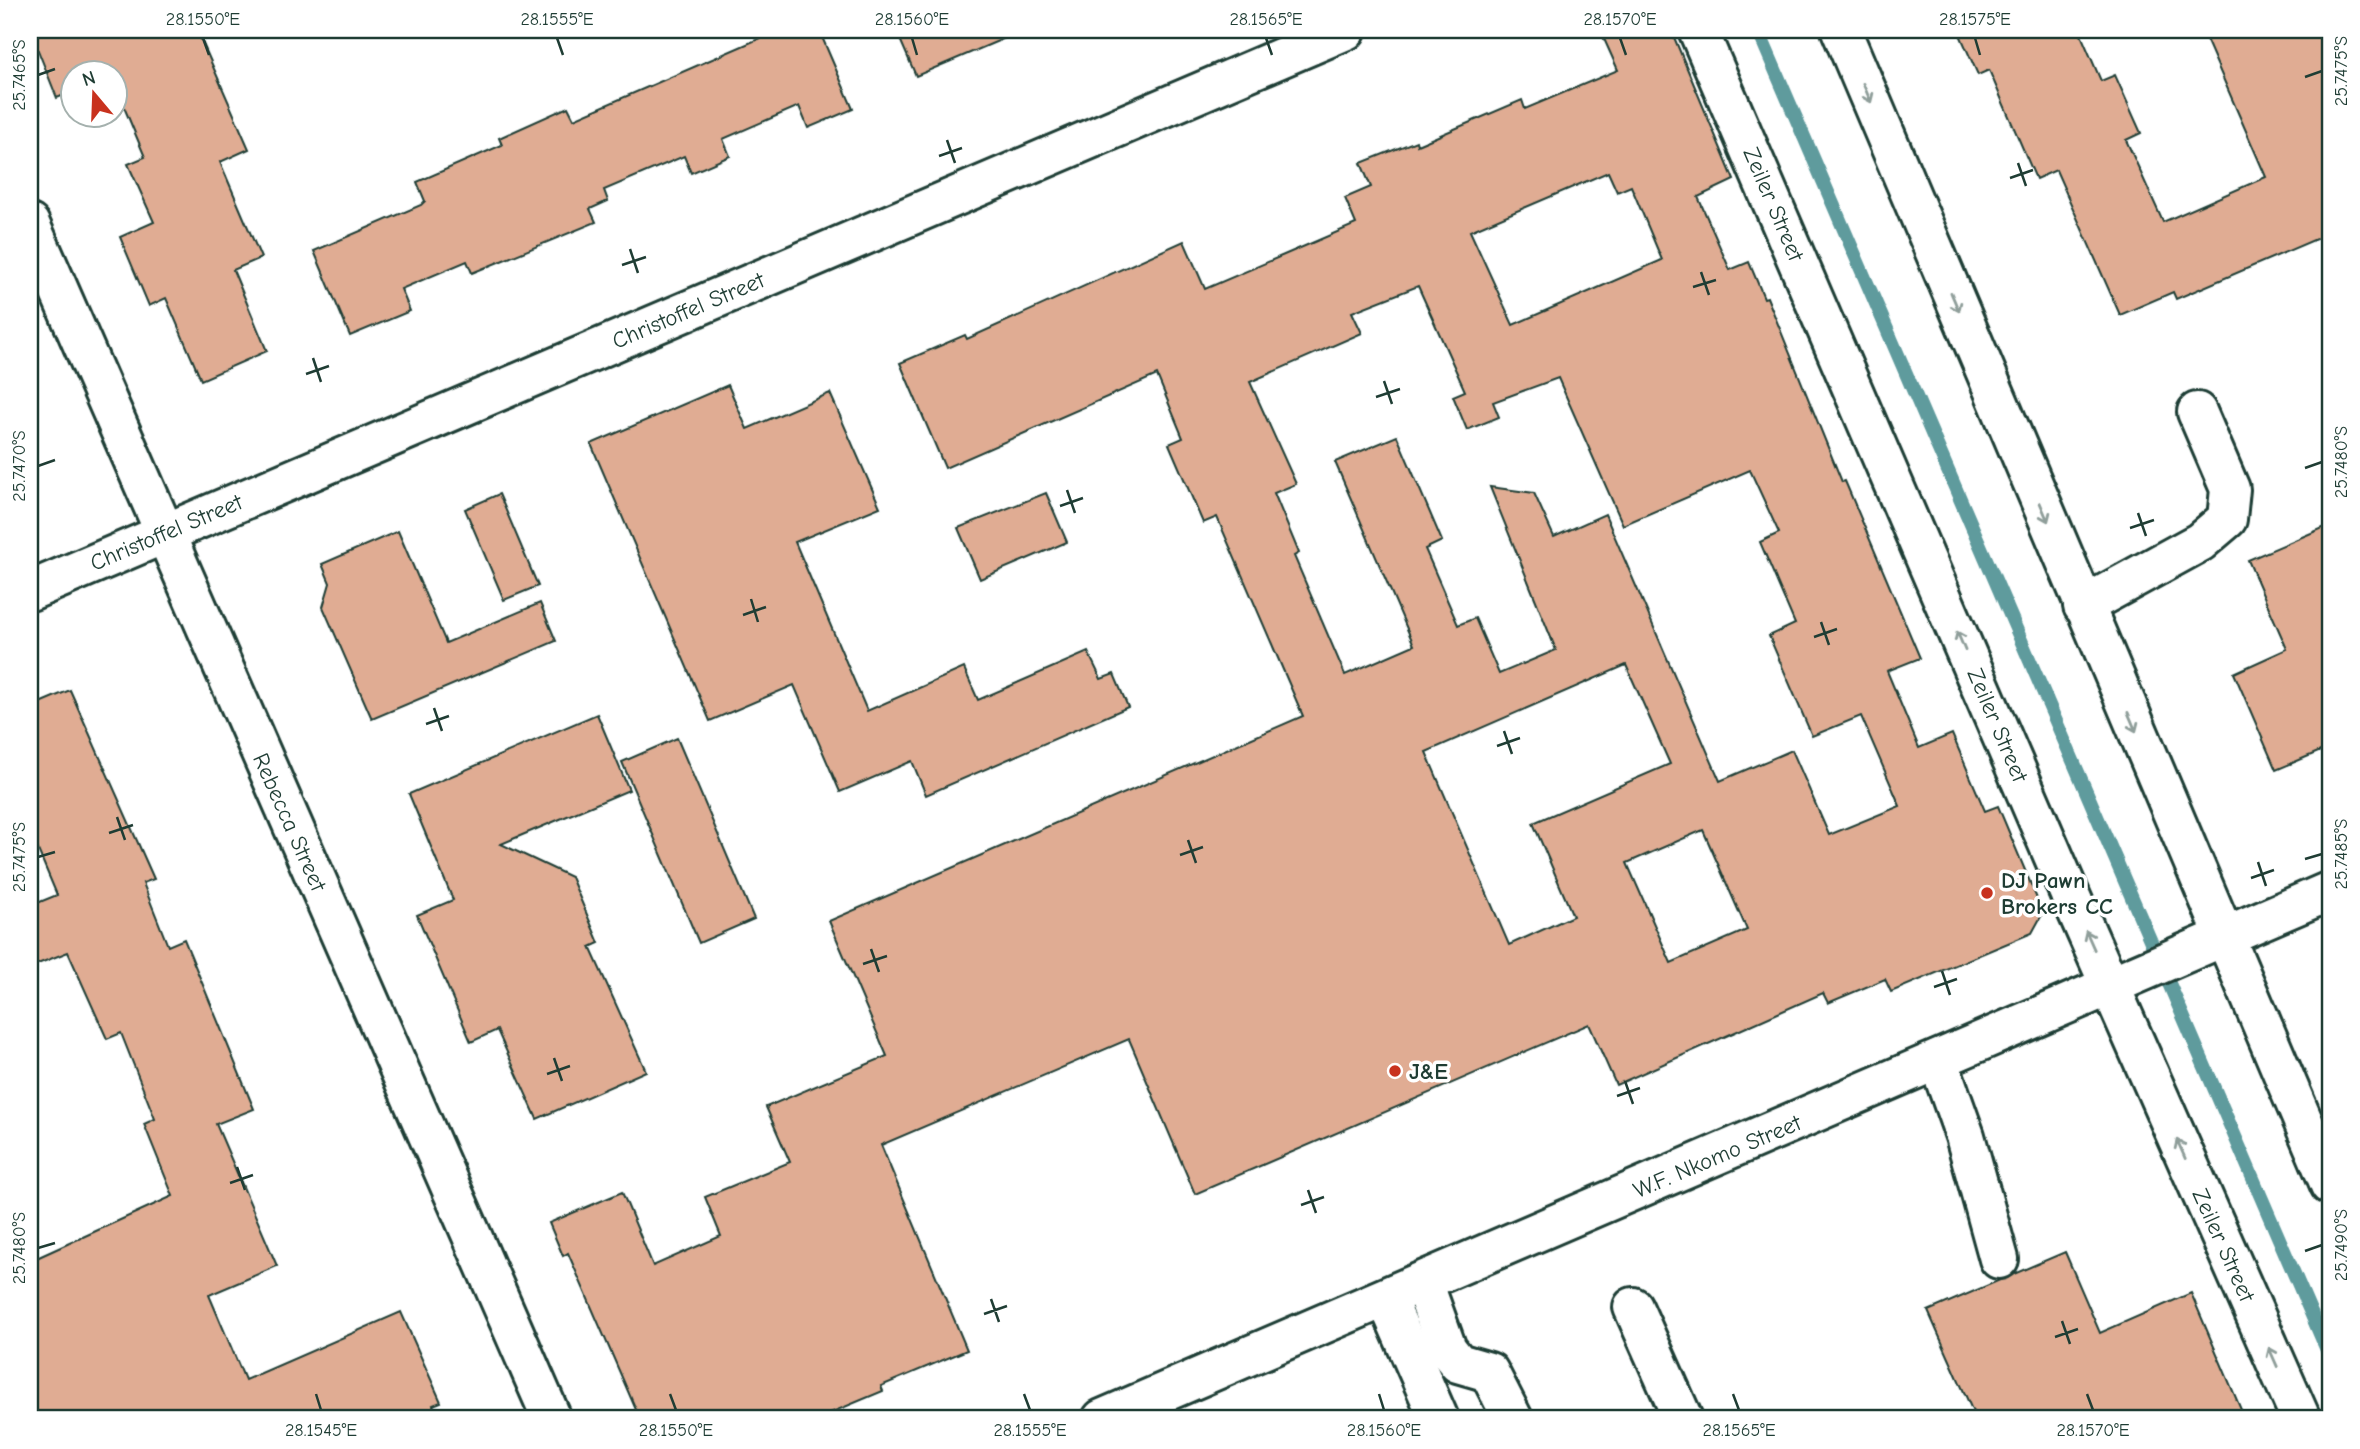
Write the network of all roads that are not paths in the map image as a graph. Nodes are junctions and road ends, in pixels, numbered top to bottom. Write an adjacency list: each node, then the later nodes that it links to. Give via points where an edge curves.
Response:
1 (1346, 30): 6 (street, Christoffel Street)
2 (1698, 30): 11 (street, Zeiler Street, one-way to 2)
3 (1841, 30): 8 (street, one-way to 8)
4 (30, 224): 6 (street, Rebecca Street)
5 (2197, 412): 8 (street, via 2230,489 2227,519 2200,542)
6 (164, 533): 7 (street, Christoffel Street); 18 (street, Rebecca Street)
7 (30, 591)
8 (2083, 606): 10 (street, one-way to 10)
9 (2330, 891): 10 (street, W.F. Nkomo Street)
10 (2218, 940): 11 (street, W.F. Nkomo Street); 13 (street)
11 (2114, 984): 12 (street, W.F. Nkomo Street); 23 (street, Zeiler Street, one-way to 11)
12 (1938, 1060): 14 (street); 15 (street, W.F. Nkomo Street)
13 (2330, 1185)
14 (2000, 1259)
15 (1423, 1282): 16 (street, W.F. Nkomo Street); 21 (street, via 1447,1349 1458,1363 1489,1372)
16 (1386, 1298): 19 (street, W.F. Nkomo Street); 20 (street)
17 (1633, 1307): 22 (street)
18 (551, 1419)
19 (1102, 1419)
20 (1439, 1419)
21 (1513, 1419)
22 (1683, 1419)
23 (2301, 1419)

